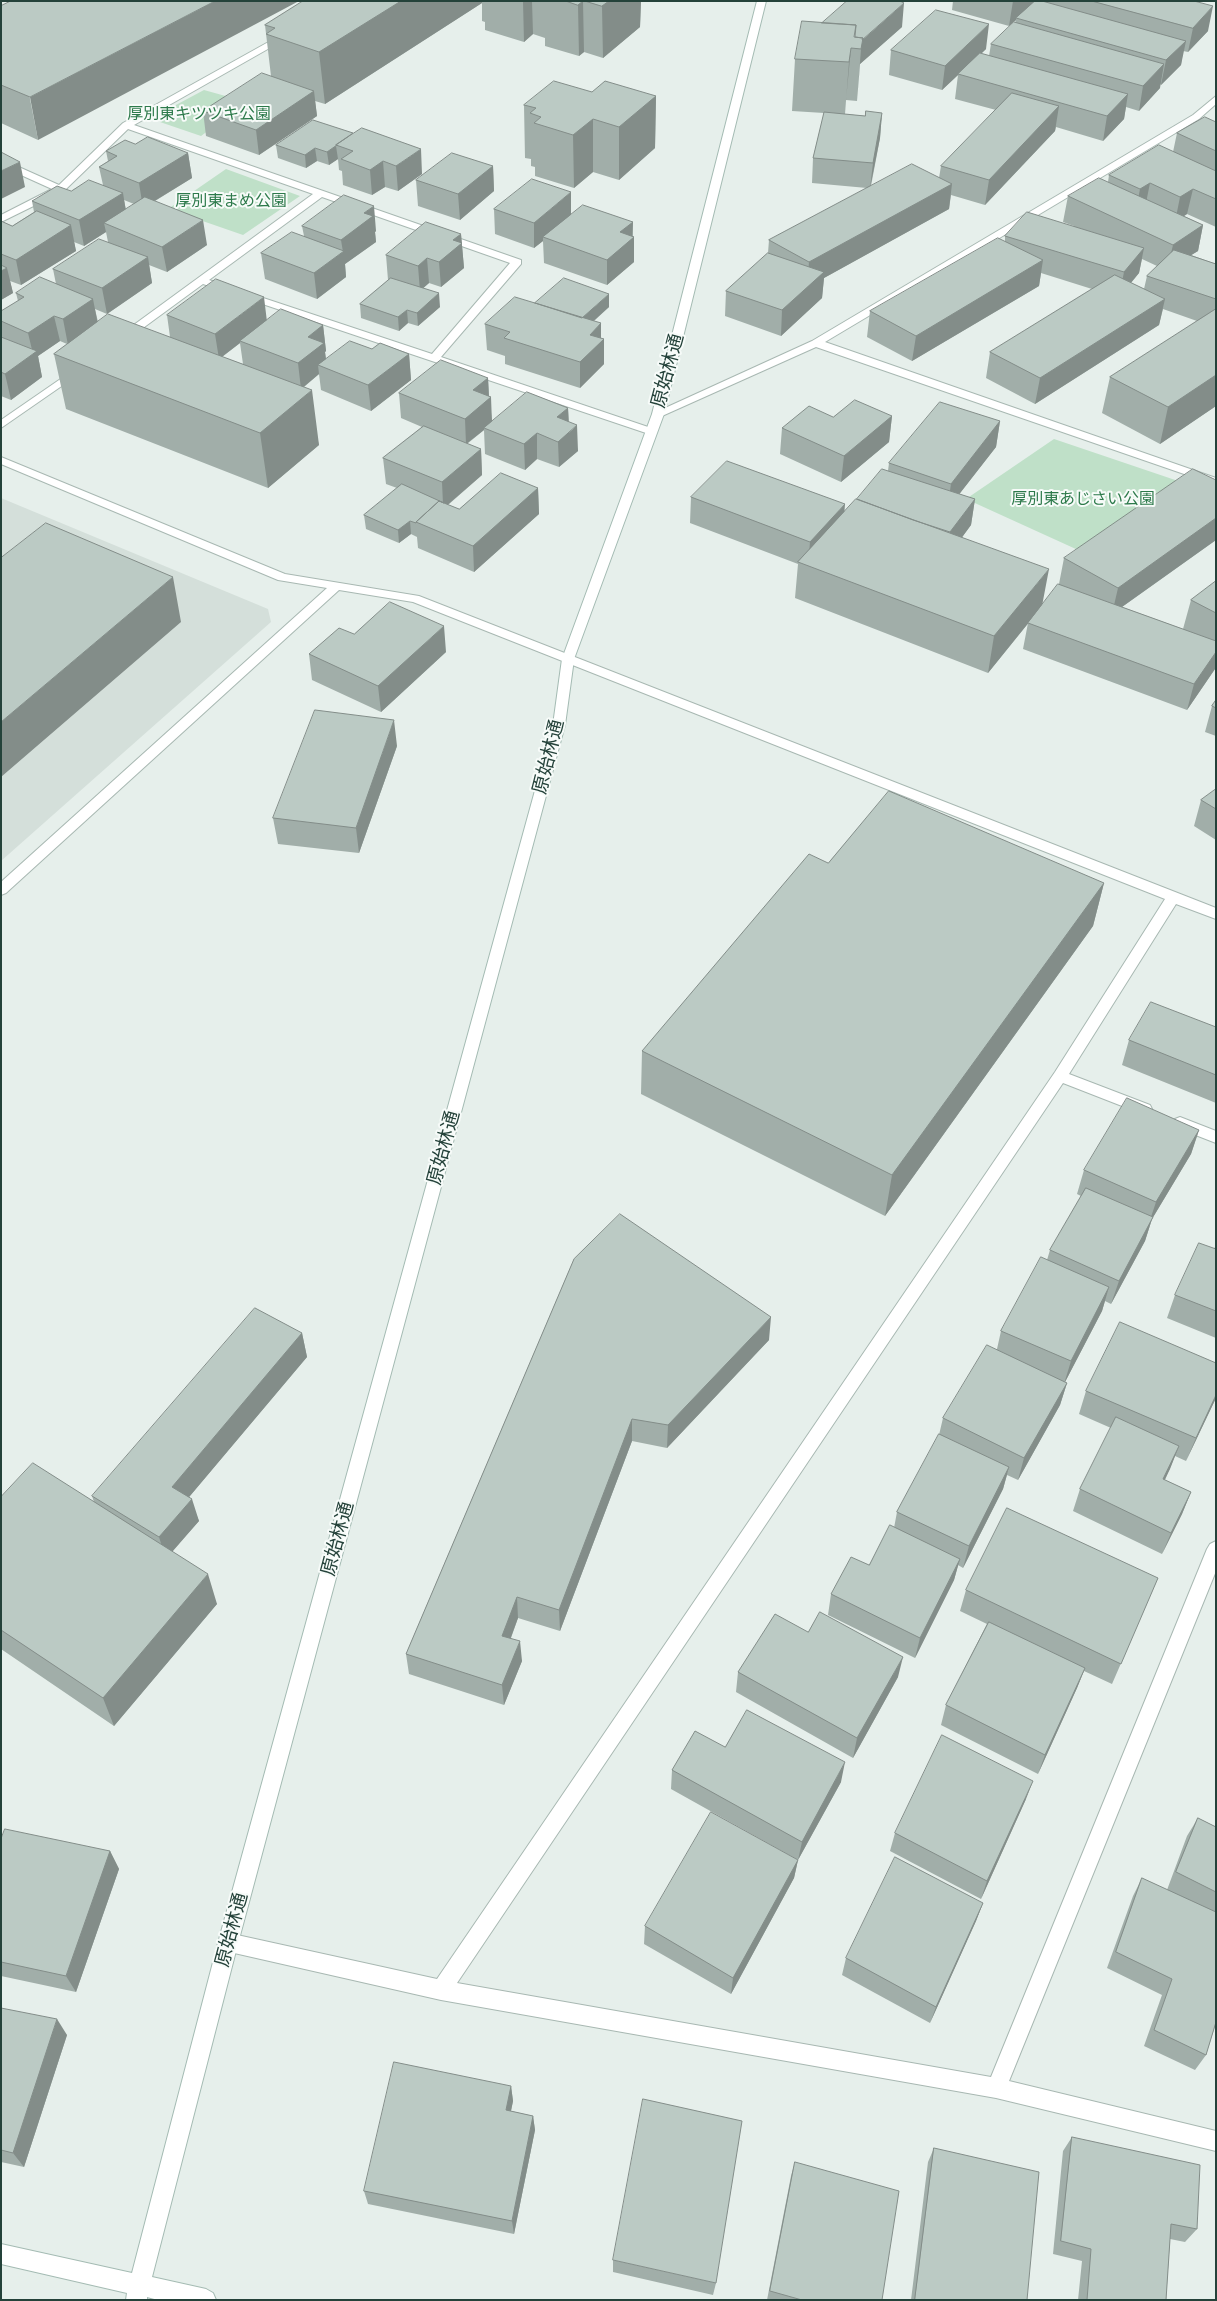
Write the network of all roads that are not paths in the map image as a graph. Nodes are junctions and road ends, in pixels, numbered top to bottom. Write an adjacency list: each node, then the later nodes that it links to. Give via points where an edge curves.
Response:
1 (762, 1): 14 (street, 原始林通)
2 (298, 30): 4 (street)
3 (1216, 99): 10 (street, via 1196,117)
4 (126, 124): 6 (street); 7 (street)
5 (1, 162): 6 (street)
6 (60, 190): 8 (street)
7 (321, 193): 9 (street); 12 (street, via 517,262)
8 (1, 219)
9 (203, 281): 11 (street); 12 (street)
10 (816, 342): 14 (street); 18 (street)
11 (114, 344)
12 (435, 358): 16 (street)
13 (82, 368): 15 (street)
14 (658, 414): 16 (street, 原始林通)
15 (1, 426)
16 (650, 431): 20 (street, 原始林通)
17 (1, 460): 19 (street, via 282,576)
18 (1216, 482)
19 (338, 586): 20 (street, via 415,599); 21 (street)
20 (568, 659): 22 (street); 27 (street, 原始林通, via 559,725)
21 (1, 890)
22 (1173, 898): 23 (street); 24 (street)
23 (1216, 914)
24 (1060, 1076): 25 (street); 28 (street)
25 (1216, 1137)
26 (1216, 1549): 29 (street)
27 (228, 1943): 28 (street); 32 (street, 原始林通)
28 (441, 1990): 29 (street)
29 (996, 2088): 30 (street)
30 (1216, 2141)
31 (1, 2254): 32 (street)
32 (138, 2292): 33 (street)
33 (206, 2300)

